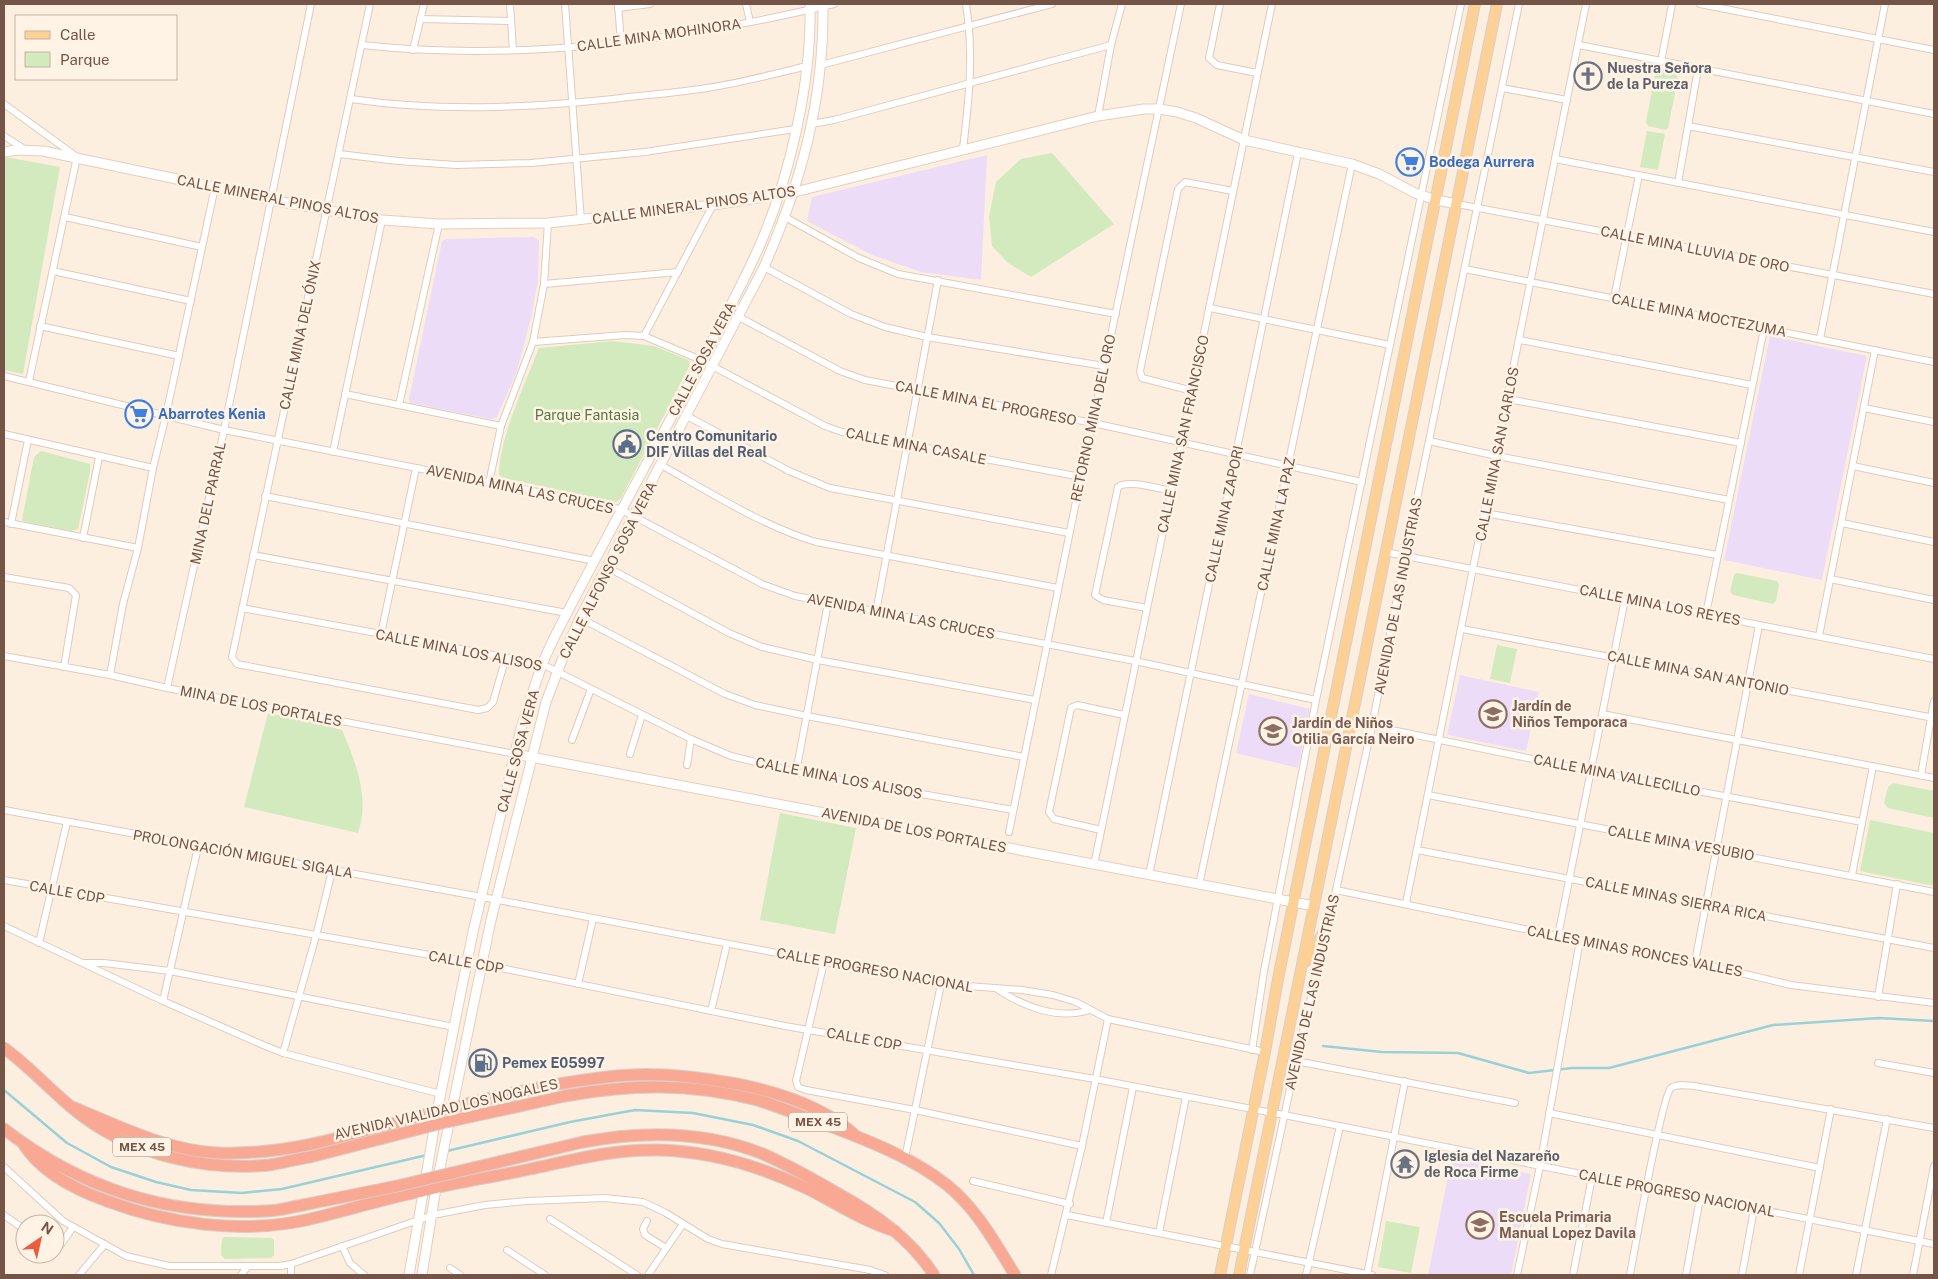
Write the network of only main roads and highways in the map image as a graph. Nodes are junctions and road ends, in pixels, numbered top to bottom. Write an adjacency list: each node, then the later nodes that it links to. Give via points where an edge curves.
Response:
1 (1475, 4): 8 (main road)
2 (1497, 4): 9 (main road, AVENIDA DE LAS INDUSTRIAS)
3 (823, 5): 6 (main road, CALLE ALFONSO SOSA VERA, via 821,65 812,124)
4 (810, 6): 7 (main road, CALLE SOSA VERA, via 808,66 796,129)
5 (4, 152): 7 (main road, CALLE MINERAL PINOS ALTOS, via 43,151 327,212 439,224 581,221)
6 (795, 192): 7 (main road, CALLE MINERAL PINOS ALTOS); 8 (main road, CALLE MINERAL PINOS ALTOS, via 1098,116 1159,109 1196,118 1244,140 1352,164); 11 (main road, CALLE ALFONSO SOSA VERA, via 739,317 580,618 546,702)
7 (778, 195): 10 (main road, CALLE SOSA VERA, via 760,246 542,664)
8 (1436, 200): 9 (main road, CALLE MINERAL PINOS ALTOS); 13 (main road)
9 (1456, 204): 14 (main road, AVENIDA DE LAS INDUSTRIAS)
10 (515, 754): 11 (main road, AVENIDA DE LOS PORTALES); 12 (main road, CALLE SOSA VERA)
11 (532, 758): 13 (main road, AVENIDA DE LOS PORTALES); 18 (main road, CALLE ALFONSO SOSA VERA, via 481,964)
12 (482, 897): 17 (main road, CALLE ALFONSO SOSA VERA)
13 (1293, 902): 14 (main road, AVENIDA DE LOS PORTALES); 32 (main road)
14 (1314, 906): 16 (main road, AVENIDA DE LAS INDUSTRIAS)
15 (1326, 927): 16 (main road)
16 (1302, 968): 33 (main road, AVENIDA DE LAS INDUSTRIAS, via 1272,1113 1249,1250)
17 (451, 1042): 18 (main road); 22 (main road, CALLE ALFONSO SOSA VERA)
18 (465, 1045): 21 (main road, CALLE ALFONSO SOSA VERA)
19 (4, 1048): 20 (highway, AVENIDA VIALIDAD LOS NOGALES / MEX 45)
20 (70, 1106): 22 (highway, via 165,1143 216,1153 265,1152 308,1145); 24 (highway, AVENIDA VIALIDAD LOS NOGALES / MEX 45, bridge, via 120,1139 172,1157 232,1166 310,1157 442,1123 607,1088 685,1087 728,1094 759,1101)
21 (452, 1107): 22 (highway); 24 (highway, via 609,1076 666,1075 760,1088 831,1117); 26 (main road, CALLE ALFONSO SOSA VERA, bridge)
22 (437, 1112): 26 (main road, CALLE ALFONSO SOSA VERA, bridge)
23 (4, 1129): 25 (highway)
24 (856, 1136): 31 (highway, AVENIDA VIALIDAD LOS NOGALES / MEX 45, via 905,1158 948,1185 968,1204)
25 (24, 1145): 26 (highway, via 44,1168 88,1194 148,1214 207,1225 269,1225 304,1220); 27 (highway, bridge, via 67,1171 150,1201 223,1211 267,1211 397,1186 583,1142 667,1134 710,1140 762,1154 867,1210)
26 (431, 1186): 27 (highway, via 604,1153 638,1150 683,1152 736,1161 770,1172); 28 (main road, CALLE ALFONSO SOSA VERA, via 420,1219); 29 (main road, CALLE ALFONSO SOSA VERA, via 432,1215)
27 (895, 1231): 30 (highway, via 910,1244)
28 (409, 1275)
29 (422, 1275)
30 (934, 1275)
31 (1015, 1275)
32 (1220, 1275)
33 (1239, 1275)

